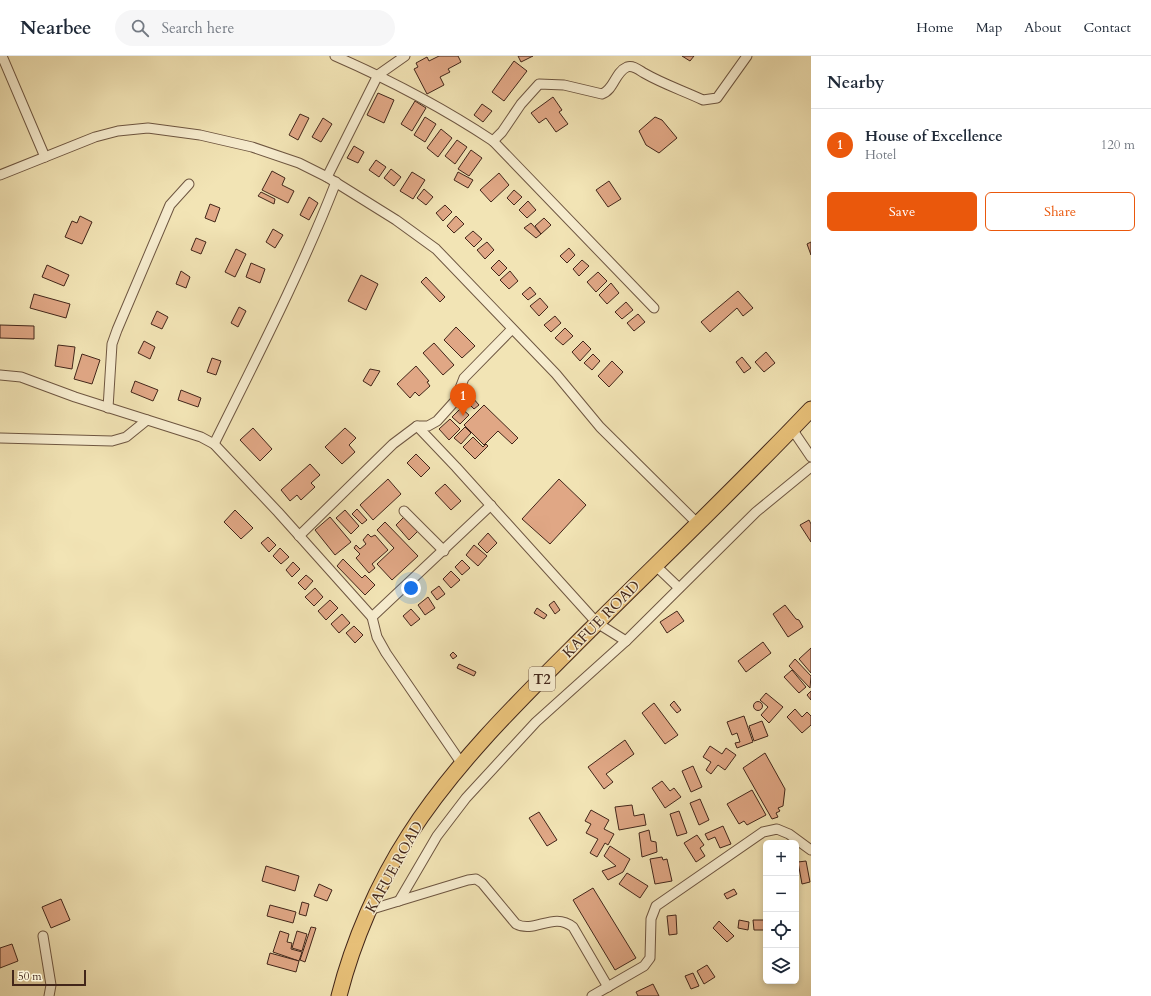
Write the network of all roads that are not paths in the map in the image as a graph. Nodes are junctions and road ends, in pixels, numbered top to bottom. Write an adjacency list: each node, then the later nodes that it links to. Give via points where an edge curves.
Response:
1 (2, 56): 7 (street)
2 (335, 56): 5 (street)
3 (404, 56): 5 (street)
4 (747, 56): 6 (street, via 718,98 711,101 656,80 632,66 620,72 608,91 602,94 564,85 539,84)
5 (378, 75): 6 (street, via 460,119); 9 (street)
6 (494, 141): 12 (street, via 542,194)
7 (45, 157): 8 (street); 9 (street, via 110,133 148,128 200,135 252,147)
8 (0, 175)
9 (328, 176): 10 (street)
10 (336, 182): 13 (street, via 431,245); 21 (street, via 315,237 283,306)
11 (190, 184): 15 (street, via 170,205 116,330 112,344)
12 (654, 308)
13 (512, 329): 18 (street, via 464,378 455,401 446,412 428,426); 26 (street, via 556,374 600,427)
14 (0, 375): 15 (street, via 21,377)
15 (108, 408): 17 (street)
16 (811, 409): 19 (highway, KAFUE ROAD / T2)
17 (147, 420): 20 (street, via 126,437 112,441); 21 (street, via 201,437)
18 (417, 426): 24 (street); 27 (street, via 393,444)
19 (792, 429): 22 (street); 26 (highway, KAFUE ROAD / T2)
20 (0, 438)
21 (214, 444): 27 (street)
22 (811, 457)
23 (811, 467): 30 (street, via 756,512)
24 (491, 505): 28 (street); 32 (street)
25 (404, 511): 28 (street)
26 (697, 523): 29 (highway, KAFUE ROAD / T2)
27 (299, 536): 31 (street)
28 (444, 551): 31 (street)
29 (655, 565): 30 (street); 32 (highway, KAFUE ROAD / T2)
30 (679, 588): 33 (street)
31 (372, 617): 34 (street, via 377,637 386,653)
32 (597, 623): 33 (street); 34 (highway, KAFUE ROAD / T2)
33 (626, 641): 36 (street, via 536,722 466,798 437,836)
34 (462, 764): 37 (highway, KAFUE ROAD / T2, via 410,834)
35 (811, 850): 39 (street, via 789,834 777,829 763,832 656,906 651,919 650,958 637,972)
36 (399, 901): 37 (street); 39 (street, via 476,879 516,924 522,927 558,920 573,927)
37 (369, 910): 41 (highway, KAFUE ROAD / T2, via 349,958)
38 (43, 936): 40 (street, via 51,985)
39 (608, 987): 42 (street)
40 (49, 996)
41 (339, 996)
42 (592, 996)

